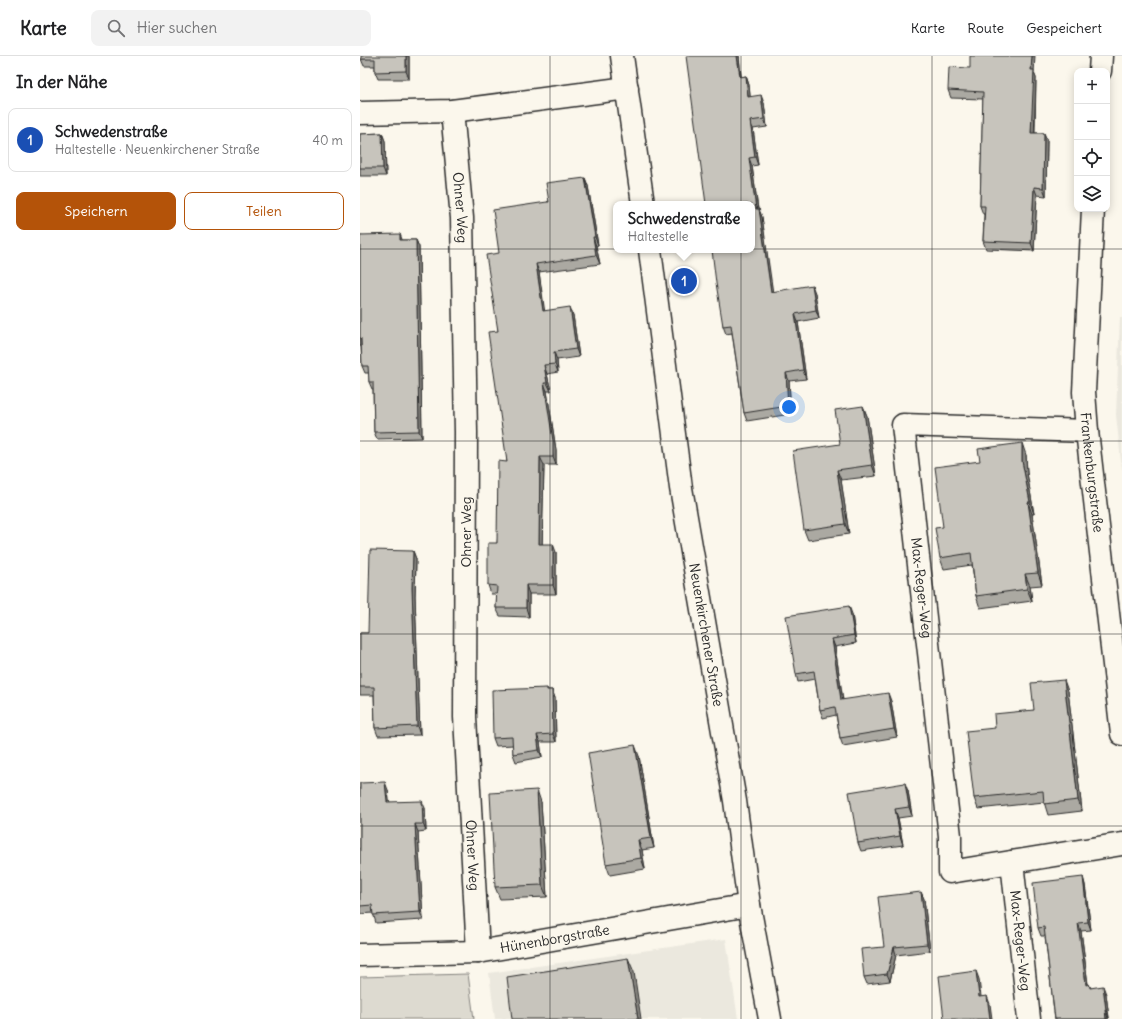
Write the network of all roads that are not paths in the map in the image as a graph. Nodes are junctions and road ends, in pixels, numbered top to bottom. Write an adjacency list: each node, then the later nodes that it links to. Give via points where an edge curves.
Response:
1 (622, 56): 4 (street)
2 (1101, 56): 3 (street)
3 (1100, 68)
4 (627, 88): 5 (street); 7 (street)
5 (452, 111): 6 (street); 15 (street, Ohner Weg, via 462,218 466,432 465,717)
6 (360, 113)
7 (643, 201)
8 (1093, 212): 10 (street, Frankenburgstraße, via 1084,392)
9 (650, 253): 14 (street, Neuenkirchener Straße, via 681,488 735,801)
10 (1087, 431): 11 (street, Frankenburgstraße); 13 (street, Max-Reger-Weg, via 903,425 950,836 950,872)
11 (1122, 734)
12 (1122, 844): 13 (street, Max-Reger-Weg)
13 (1012, 862): 18 (street, Max-Reger-Weg)
14 (749, 905): 15 (street, Hünenborgstraße); 17 (street, Neuenkirchener Straße)
15 (478, 952): 16 (street, Hünenborgstraße)
16 (360, 955)
17 (770, 1019)
18 (1029, 1019)

